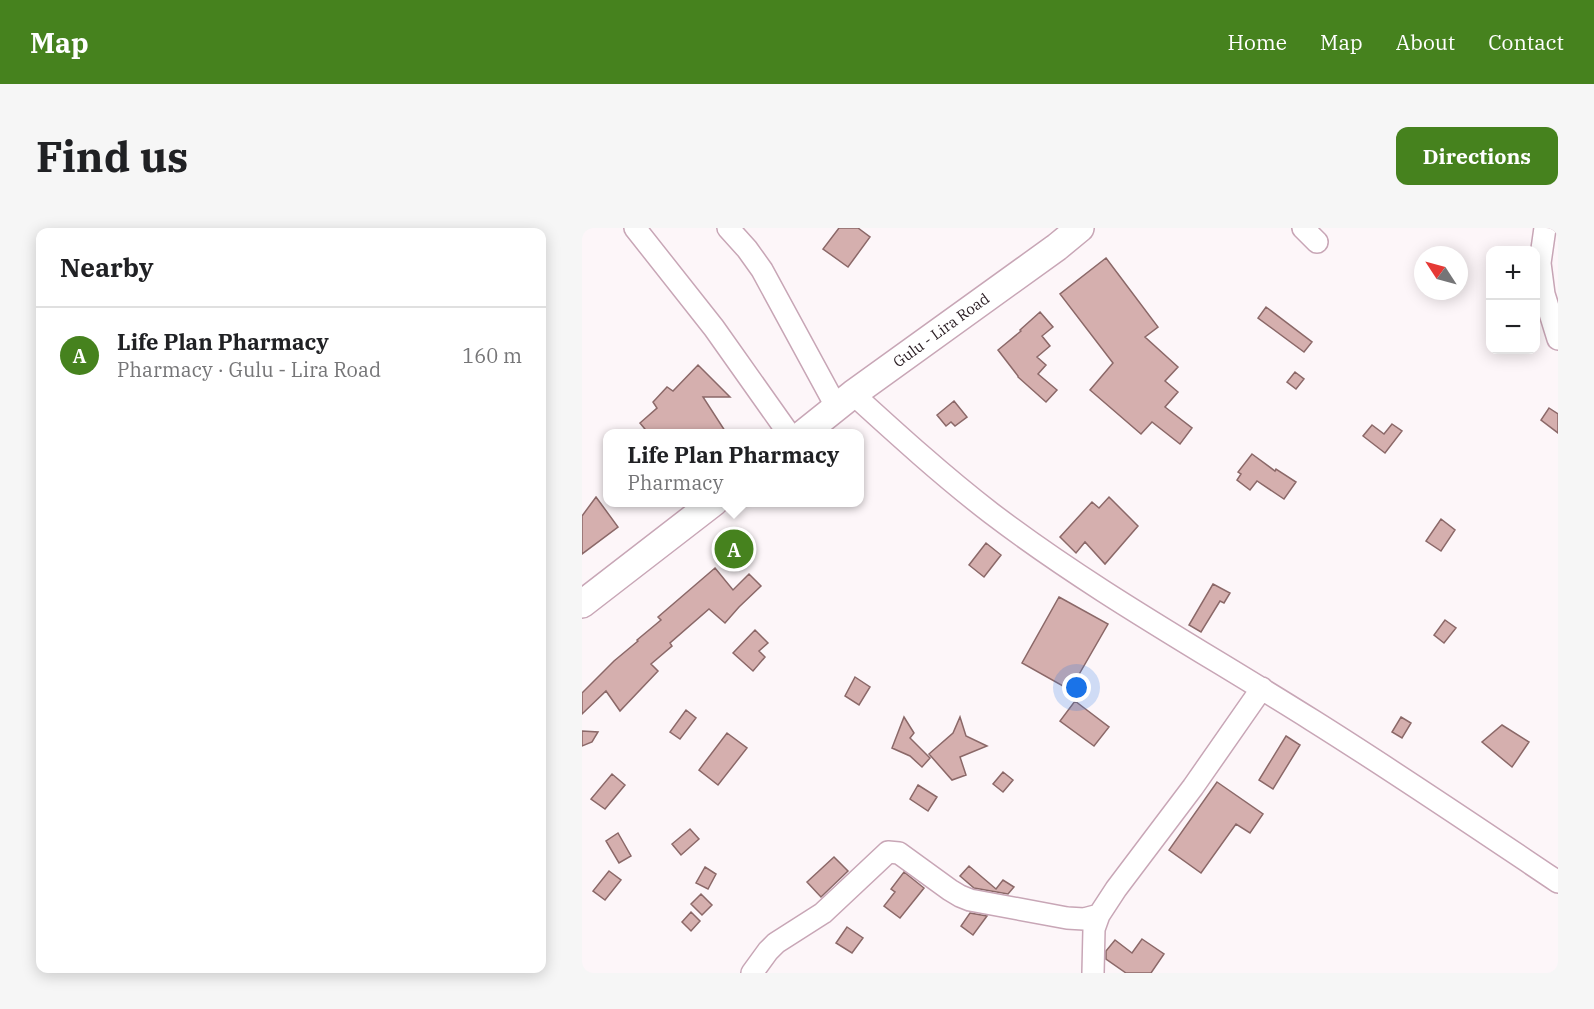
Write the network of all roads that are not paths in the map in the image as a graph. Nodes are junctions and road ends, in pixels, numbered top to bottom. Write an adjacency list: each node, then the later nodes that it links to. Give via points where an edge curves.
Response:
1 (728, 228): 6 (street, via 762,270)
2 (1080, 228): 6 (main road, Gulu - Lira Road)
3 (1545, 228): 5 (street, via 1540,263 1544,294)
4 (646, 233): 7 (street)
5 (1558, 339)
6 (845, 401): 8 (main road, Gulu - Lira Road); 11 (street, via 1001,520 1128,608)
7 (785, 429)
8 (809, 429)
9 (708, 507): 10 (main road)
10 (582, 604)
11 (1262, 688): 12 (street); 13 (street)
12 (1558, 882)
13 (1099, 915): 14 (street, via 1084,919 1059,917 970,900 899,853 888,852 823,913 776,943); 15 (street, via 1094,929)
14 (752, 973)
15 (1093, 973)

